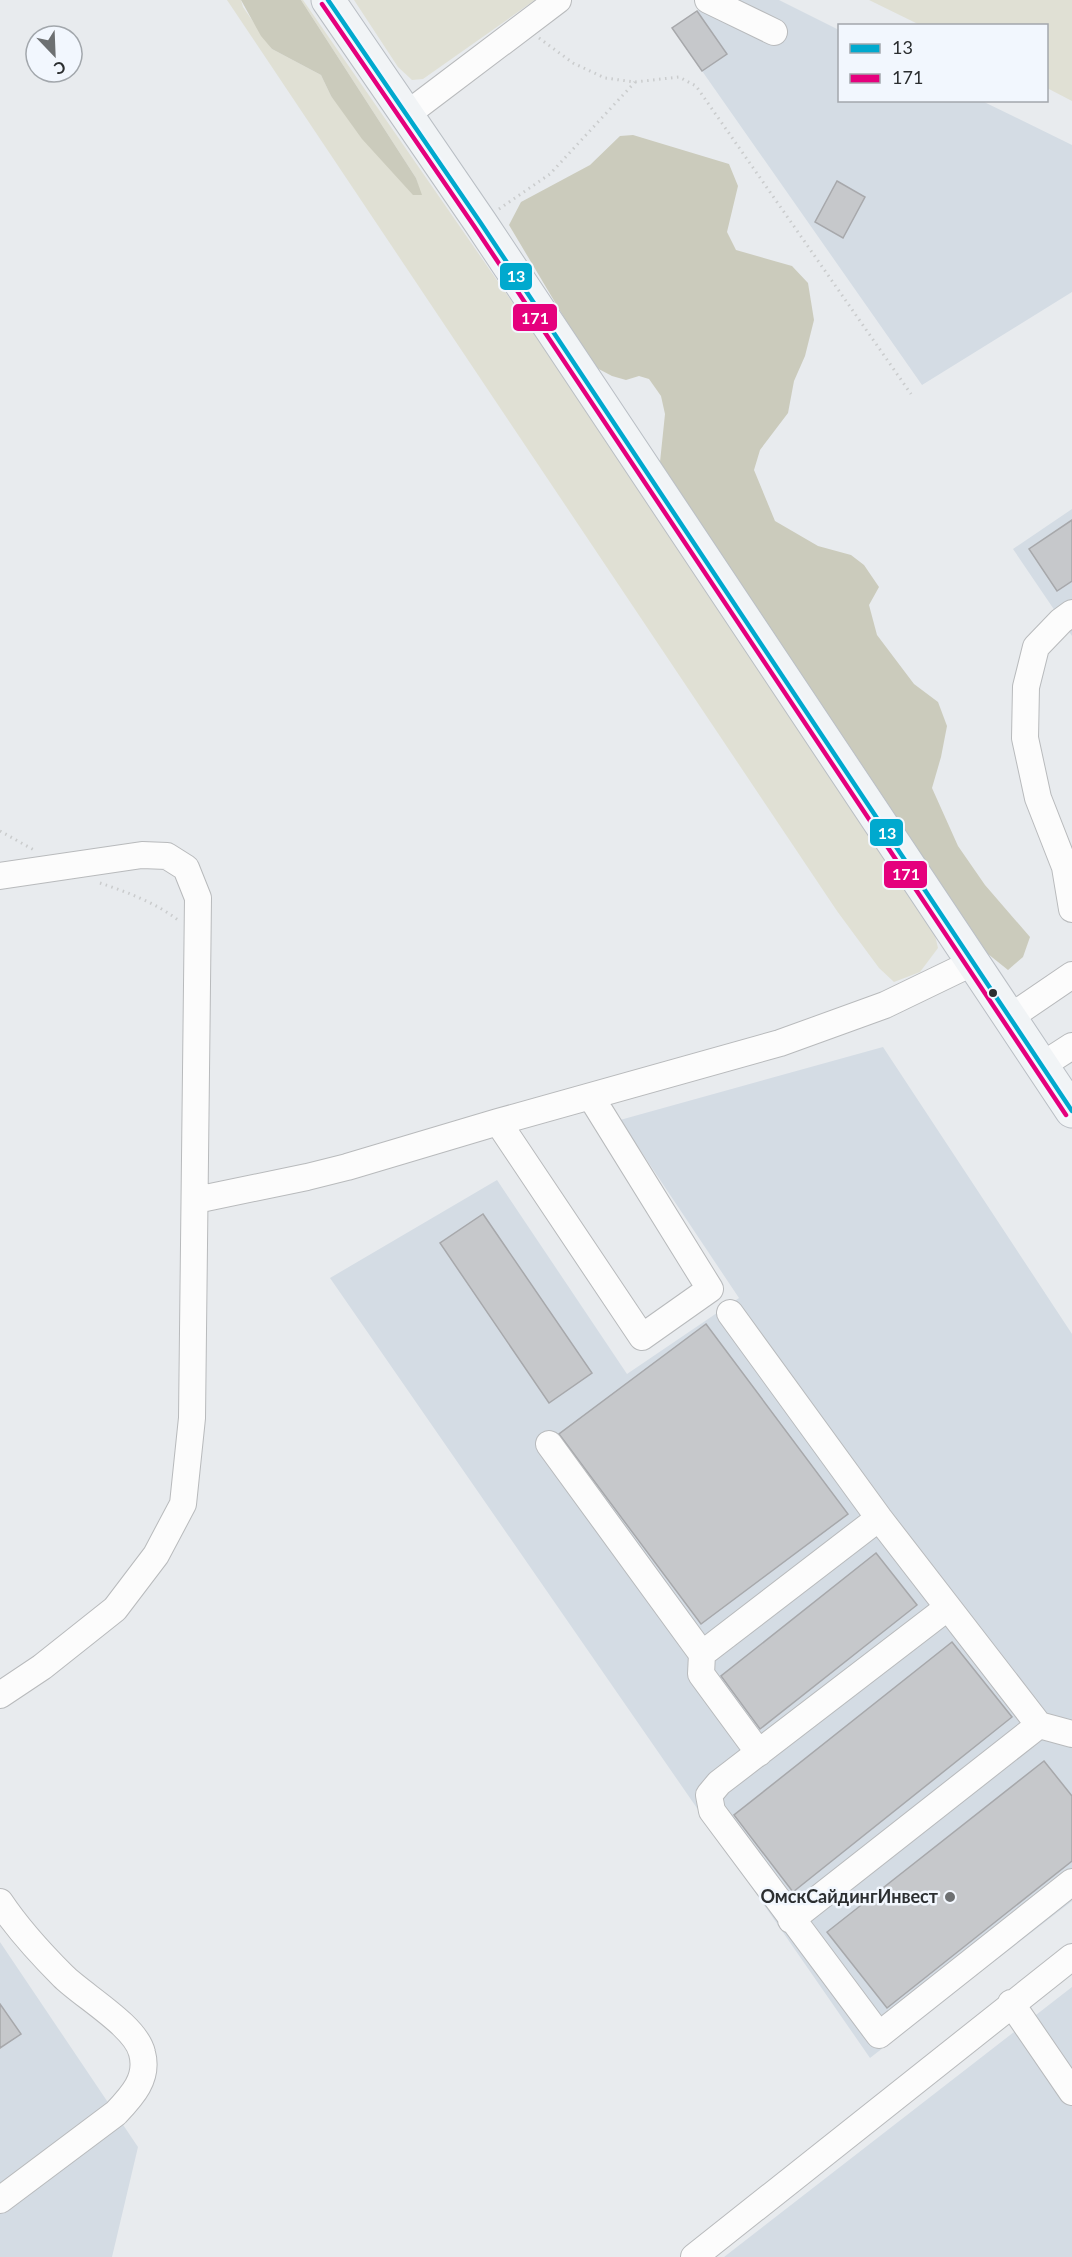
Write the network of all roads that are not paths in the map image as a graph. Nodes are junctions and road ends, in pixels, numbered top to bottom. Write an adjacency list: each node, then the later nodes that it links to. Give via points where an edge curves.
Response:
1 (328, 0): 5 (main road)
2 (558, 0): 5 (street)
3 (708, 0): 4 (street)
4 (774, 32)
5 (406, 115): 9 (main road)
6 (1072, 613): 8 (street, via 1036,647 1026,687 1025,738 1038,798 1065,867)
7 (0, 876): 17 (street, via 142,855 167,856 186,868 198,898)
8 (1072, 909)
9 (972, 963): 11 (main road); 14 (street, via 885,1005 780,1043)
10 (1072, 975): 11 (street)
11 (1009, 1018): 13 (main road)
12 (1072, 1046): 13 (street)
13 (1041, 1066): 15 (main road)
14 (591, 1097): 16 (street); 16 (street, via 710,1289 642,1337)
15 (1072, 1112)
16 (498, 1122): 17 (street, via 317,1175)
17 (196, 1200): 23 (street, via 192,1418 183,1504 156,1555 115,1608 42,1667)
18 (730, 1313): 20 (street)
19 (549, 1444): 22 (street)
20 (879, 1518): 21 (street); 22 (street)
21 (947, 1608): 24 (street); 26 (street)
22 (702, 1654): 26 (street, via 701,1674 705,1682)
23 (0, 1695)
24 (1039, 1725): 25 (street); 29 (street)
25 (1072, 1734)
26 (759, 1753): 29 (street, via 719,1783 710,1796 712,1810)
27 (1072, 1882): 29 (street, via 879,2035)
28 (0, 1902): 33 (street, via 16,1927 65,1978 130,2031 142,2052 143,2076 116,2113)
29 (792, 1920)
30 (1072, 1957): 31 (street)
31 (1011, 2003): 32 (street); 34 (street)
32 (1072, 2092)
33 (0, 2200)
34 (694, 2257)

